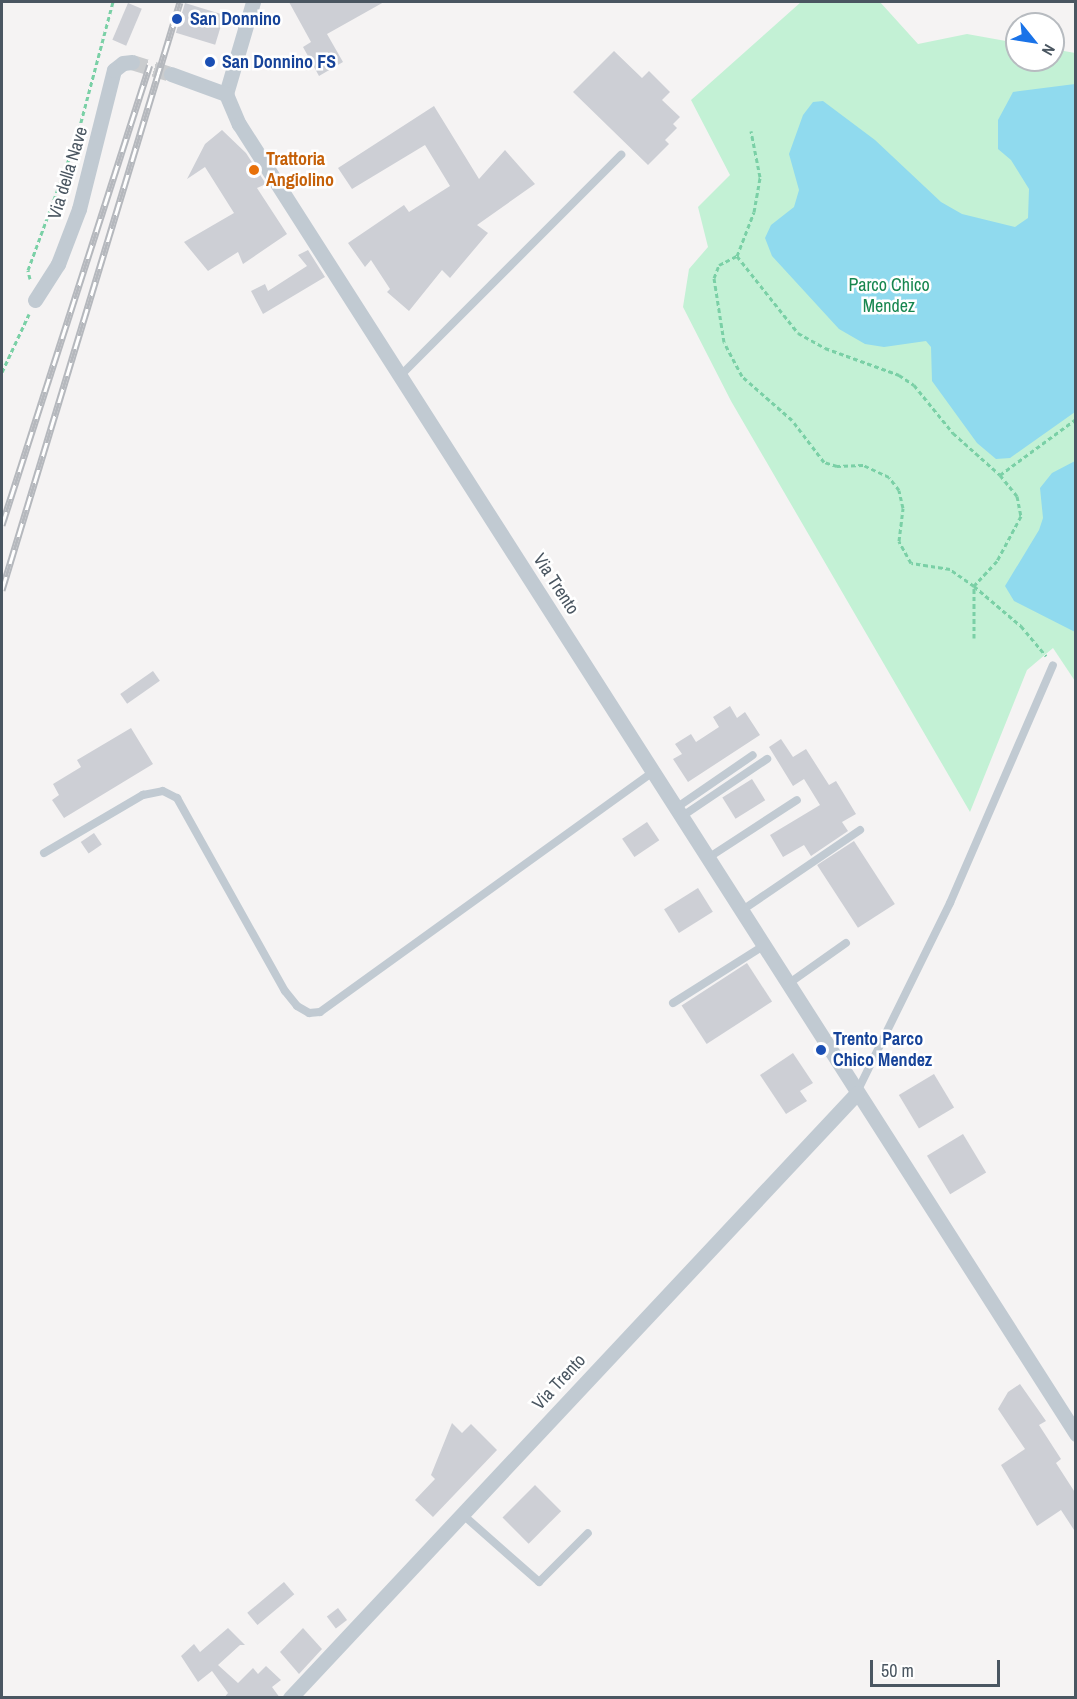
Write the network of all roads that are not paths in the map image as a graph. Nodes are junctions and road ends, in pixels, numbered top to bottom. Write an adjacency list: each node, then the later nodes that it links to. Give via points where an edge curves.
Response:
1 (253, 2): 4 (street, via 230,69)
2 (132, 62): 6 (street, Via della Nave, via 114,70 80,209 58,264)
3 (171, 74): 4 (street)
4 (226, 94): 7 (street, Via Trento, via 239,124)
5 (621, 155): 7 (lane)
6 (35, 300)
7 (400, 376): 11 (street, Via Trento)
8 (1053, 665): 22 (lane, via 950,903)
9 (753, 756): 13 (lane)
10 (767, 759): 13 (lane)
11 (653, 772): 13 (street, Via Trento); 15 (lane, via 320,1012 309,1013 285,992 177,798 163,791 143,795)
12 (797, 800): 16 (lane)
13 (678, 812): 16 (street, Via Trento)
14 (860, 830): 17 (lane)
15 (44, 853)
16 (708, 858): 17 (street, Via Trento)
17 (741, 910): 19 (street, Via Trento)
18 (846, 943): 20 (lane)
19 (763, 946): 20 (street, Via Trento); 21 (lane)
20 (788, 984): 22 (street, Via Trento)
21 (673, 1003)
22 (857, 1093): 23 (street, Via Trento); 24 (street, Via Trento)
23 (1076, 1434)
24 (462, 1514): 25 (lane, via 539,1582); 26 (street, Via Trento)
25 (588, 1533)
26 (290, 1698)

